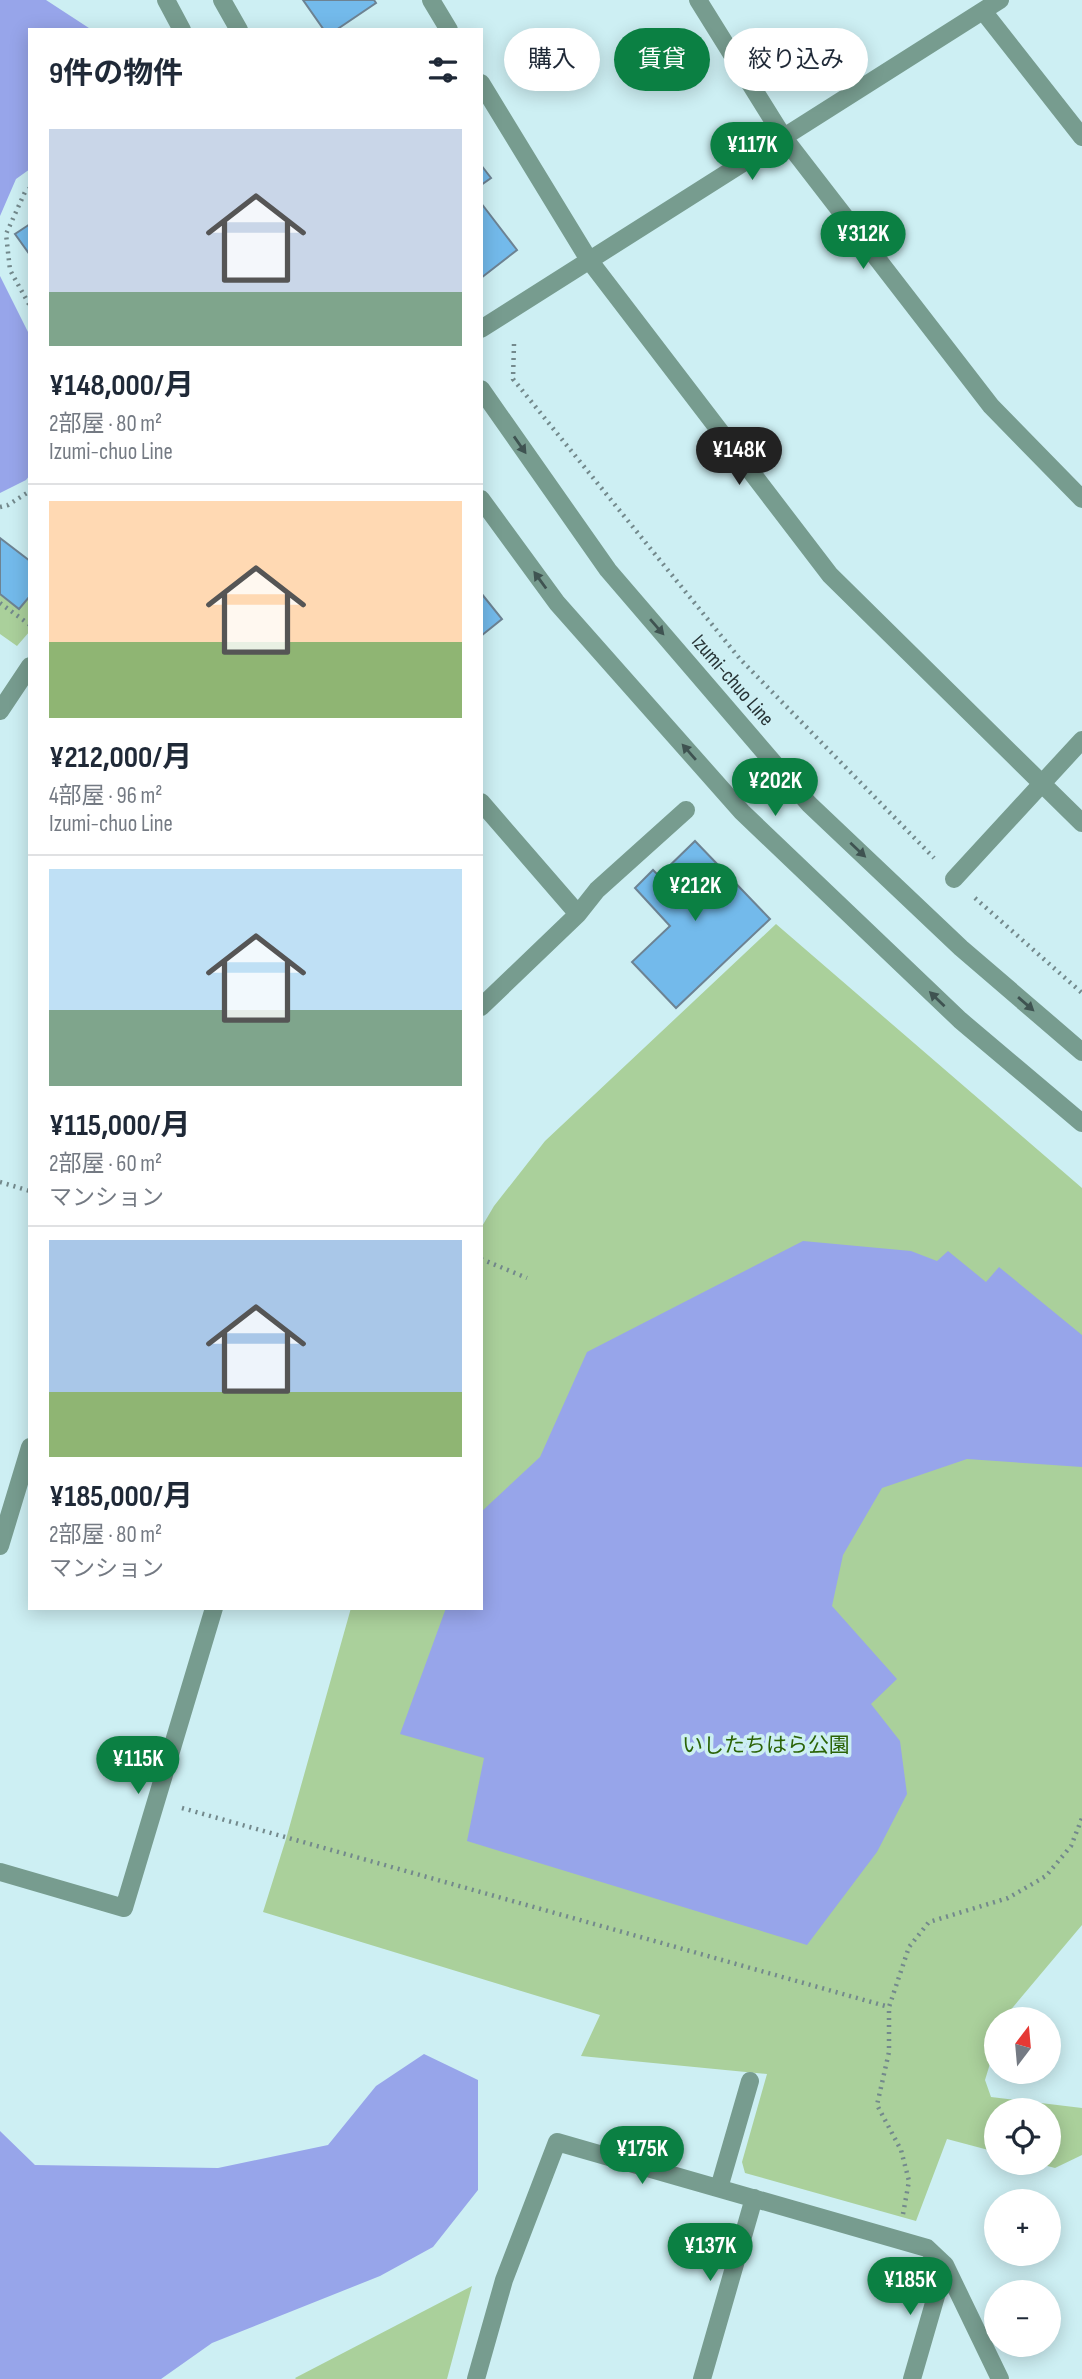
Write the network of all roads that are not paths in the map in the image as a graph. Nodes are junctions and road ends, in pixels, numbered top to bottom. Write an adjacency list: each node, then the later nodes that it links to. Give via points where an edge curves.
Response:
1 (166, 0): 7 (street)
2 (222, 0): 8 (street)
3 (431, 0): 9 (street)
4 (698, 0): 12 (street)
5 (1000, 0): 6 (street)
6 (983, 11): 11 (street); 12 (street)
7 (181, 28)
8 (238, 28)
9 (448, 28)
10 (483, 86): 13 (street)
11 (1082, 137)
12 (784, 138): 13 (street); 16 (street, via 992,406)
13 (589, 260): 14 (street); 21 (street, via 830,575)
14 (483, 328)
15 (483, 393): 28 (street, Izumi-chuo Line, one-way to 28, via 608,570 809,804 961,948)
16 (1082, 499)
17 (483, 502): 29 (street, one-way to 17, via 960,1020 742,813 557,603)
18 (28, 669): 19 (street)
19 (0, 711)
20 (1082, 740): 21 (street)
21 (1042, 784): 24 (street); 25 (street)
22 (483, 804): 26 (street)
23 (686, 810): 26 (street, via 597,890)
24 (1082, 823)
25 (954, 879)
26 (578, 914): 27 (street)
27 (483, 1005)
28 (1082, 1052)
29 (1082, 1123)
30 (28, 1454): 31 (street)
31 (0, 1546)
32 (213, 1610): 33 (street, via 124,1908)
33 (0, 1872)
34 (750, 2081): 35 (street)
35 (719, 2188): 36 (street); 38 (street, via 557,2142 504,2280)
36 (754, 2198): 37 (street, via 928,2248); 39 (street)
37 (945, 2266): 40 (street); 41 (street)
38 (476, 2379)
39 (702, 2379)
40 (912, 2379)
41 (1000, 2379)

